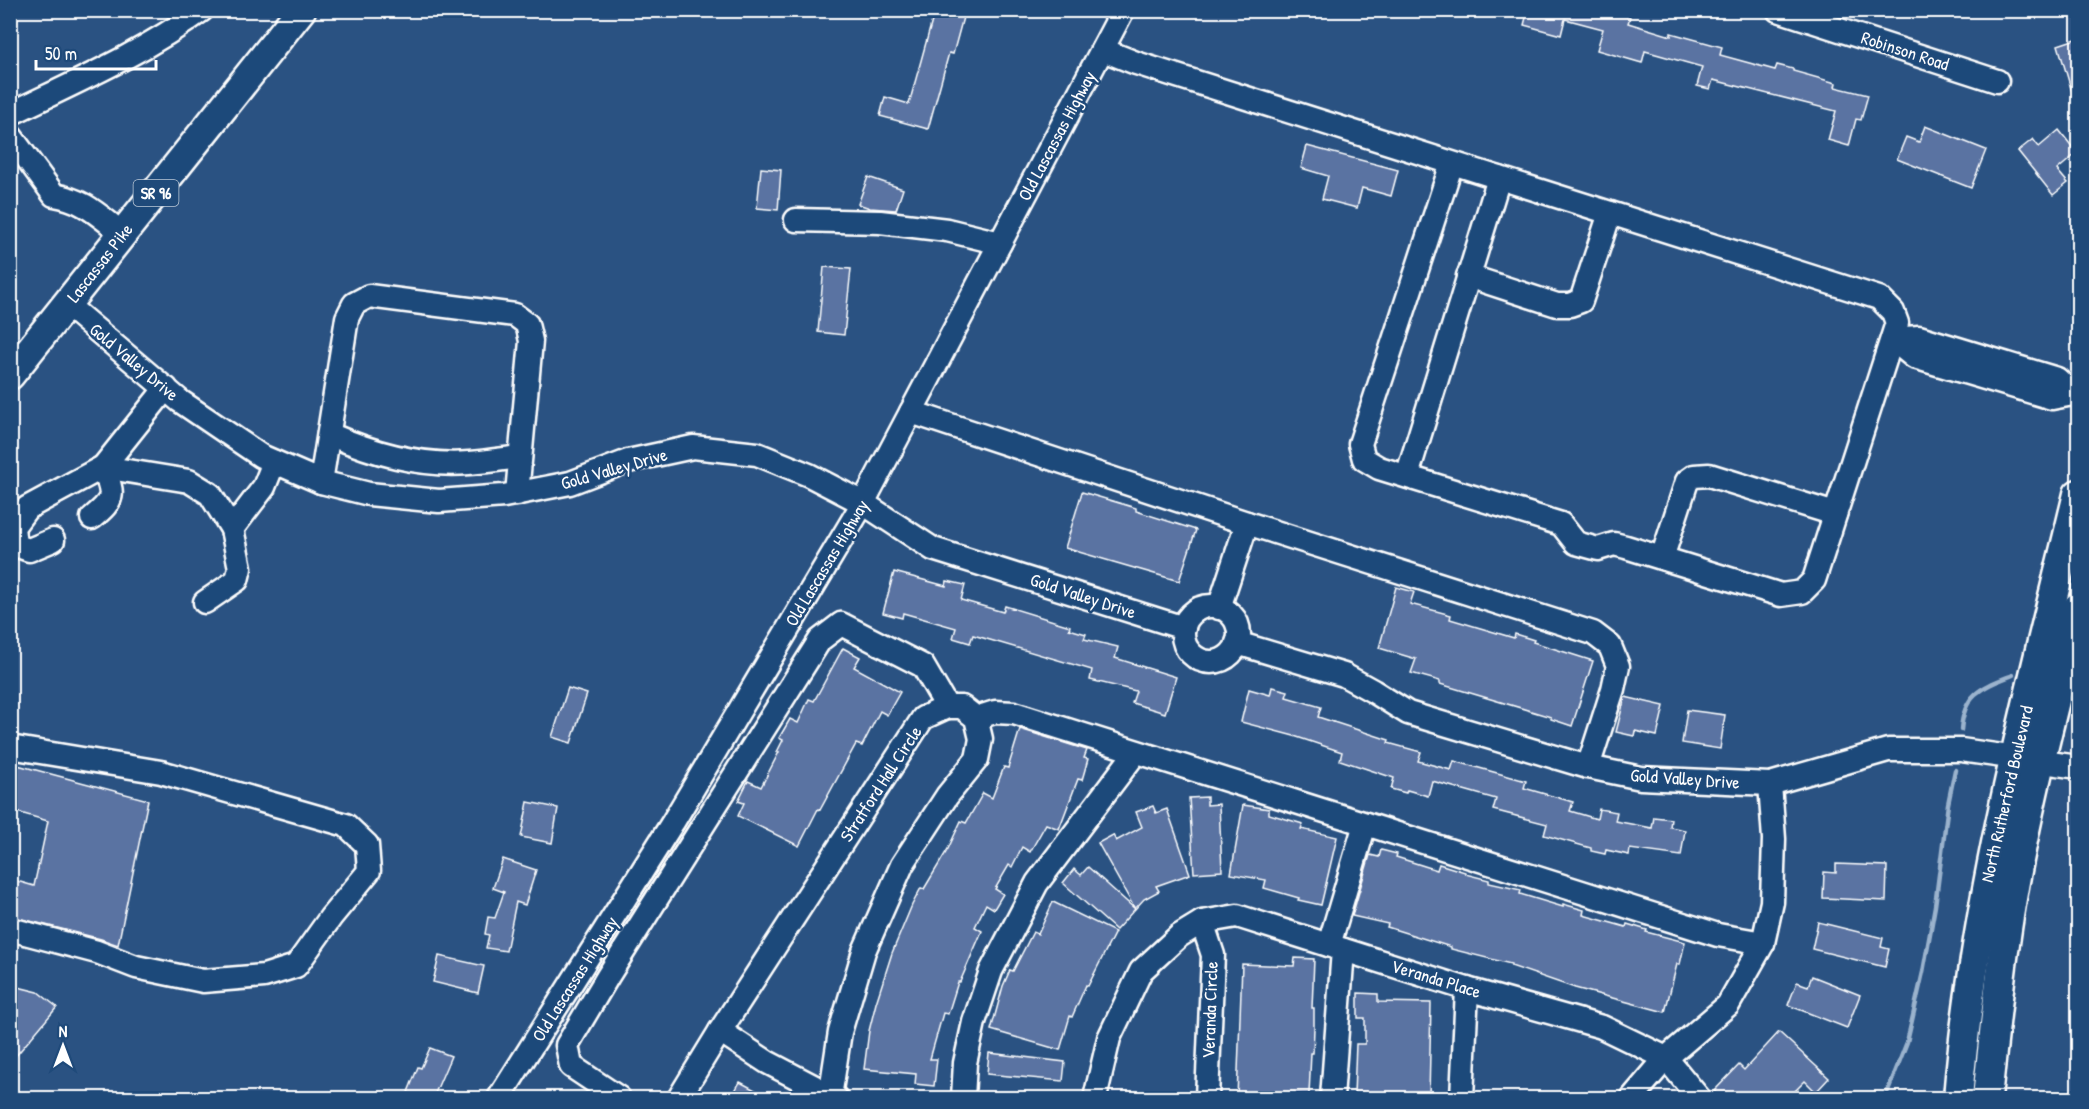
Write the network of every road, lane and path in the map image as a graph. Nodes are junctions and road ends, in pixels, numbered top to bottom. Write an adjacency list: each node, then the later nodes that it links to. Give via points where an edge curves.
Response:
1 (202, 10): 7 (street, via 172,32)
2 (301, 10): 13 (main road, Lascassas Pike / SR 96)
3 (1123, 10): 5 (street, Old Lascassas Highway)
4 (1778, 10): 6 (street, Robinson Road)
5 (1103, 50): 9 (street); 14 (street, Old Lascassas Highway)
6 (1997, 81)
7 (10, 114)
8 (10, 135): 13 (street, via 54,195 83,203)
9 (1452, 163): 10 (street); 26 (street, via 1360,444 1364,459)
10 (1499, 178): 11 (street); 15 (street)
11 (1610, 213): 15 (street, via 1581,301 1557,304); 17 (street, via 1880,298 1897,323)
12 (796, 220): 14 (street, via 880,222 947,230)
13 (123, 234): 16 (main road, Lascassas Pike / SR 96)
14 (1000, 243): 21 (street, Old Lascassas Highway)
15 (1468, 276): 26 (street)
16 (67, 304): 18 (main road, Lascassas Pike / SR 96); 19 (street, Gold Valley Drive)
17 (1892, 339): 20 (street, via 1919,337 2057,379); 31 (street)
18 (10, 375)
19 (166, 388): 24 (street, Gold Valley Drive); 25 (street)
20 (2076, 395)
21 (910, 412): 30 (street, Old Lascassas Highway); 33 (street)
22 (329, 434): 23 (street, via 400,459 468,464); 23 (street, via 347,318 354,304 369,296 515,315 527,324 531,341); 27 (street)
23 (520, 458): 28 (street)
24 (274, 462): 27 (street, Gold Valley Drive); 34 (street, via 264,487)
25 (103, 467): 32 (street, via 112,491 107,506); 34 (street, via 189,481 210,494); 35 (street, via 27,508 13,527 15,544 29,550)
26 (1407, 476): 36 (street, via 1561,524 1576,543 1598,549 1614,544)
27 (321, 482): 28 (street, Gold Valley Drive, via 369,494 439,501)
28 (517, 494): 30 (street, Gold Valley Drive, via 570,483 628,461 693,447 757,454)
29 (2079, 494): 46 (main road, North Rutherford Boulevard)
30 (863, 503): 40 (street, Gold Valley Drive, via 933,549); 58 (street, Old Lascassas Highway, via 673,822)
31 (1835, 514): 36 (street, via 1814,580 1802,592 1781,595); 36 (street, via 1708,475 1694,476 1687,481)
32 (92, 518)
33 (1247, 523): 39 (street); 47 (street, via 1602,639 1610,646 1618,666)
34 (232, 529): 37 (street, via 240,568 237,580)
35 (53, 540)
36 (1662, 558)
37 (205, 602)
38 (2079, 606): 46 (main road, North Rutherford Boulevard)
39 (1220, 608): 40 (street, via 1202,608 1187,620); 41 (street, via 1238,626)
40 (1184, 628): 41 (street, via 1187,648 1201,660 1220,661 1229,656)
41 (1237, 643): 47 (street, Gold Valley Drive, via 1344,675 1408,713)
42 (947, 706): 43 (street, via 962,707); 56 (street, Stratford Hall Circle, via 923,718); 59 (street, via 923,666 842,624 820,640 567,1045 571,1066)
43 (976, 718): 45 (street, via 995,712 1014,713); 61 (street, via 981,739 977,759 947,796 902,865 864,951 840,1032)
44 (10, 747): 52 (street, via 161,772 346,825 367,846 369,872 296,966 264,976 203,981 136,967 97,952)
45 (1136, 752): 50 (street); 62 (street, via 1037,883 991,970 965,1063)
46 (2028, 760): 48 (street, Gold Valley Drive); 49 (street, Gold Valley Drive, via 1961,750 1888,750); 69 (main road, North Rutherford Boulevard, via 1983,906); 70 (main road, North Rutherford Boulevard)
47 (1588, 767): 49 (street, Gold Valley Drive, via 1641,778)
48 (2079, 767)
49 (1770, 784): 53 (street, via 1774,839 1772,902)
50 (1365, 824): 53 (street, via 1718,935); 54 (street)
51 (1202, 922): 54 (street, Veranda Place, via 1237,916); 63 (street, via 1179,936 1141,971 1109,1038); 64 (street, Veranda Circle, via 1213,955)
52 (10, 929)
53 (1763, 943): 57 (street, via 1728,1005)
54 (1336, 947): 55 (street, Veranda Place); 65 (street)
55 (1467, 989): 57 (street, Veranda Place, via 1602,1027); 66 (street)
56 (720, 1030): 60 (street, Stratford Hall Circle); 61 (street, via 767,1062)
57 (1666, 1058): 67 (street); 68 (street)
58 (499, 1098)
59 (619, 1098)
60 (679, 1098)
61 (833, 1098)
62 (963, 1098)
63 (1095, 1098)
64 (1207, 1098)
65 (1332, 1098)
66 (1462, 1098)
67 (1632, 1098)
68 (1699, 1098)
69 (1958, 1098)
70 (1987, 1098)

